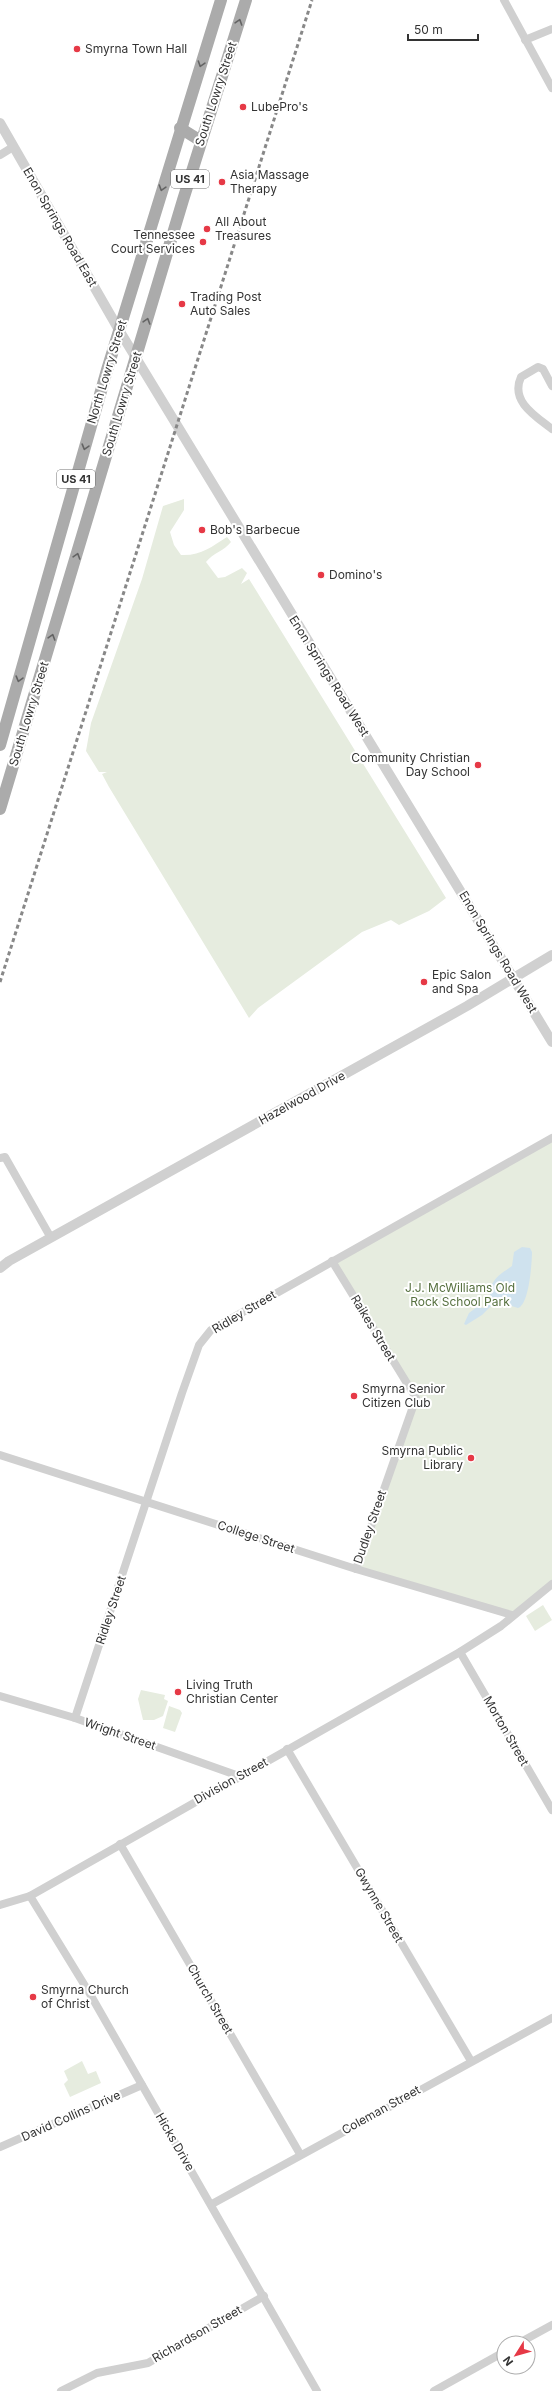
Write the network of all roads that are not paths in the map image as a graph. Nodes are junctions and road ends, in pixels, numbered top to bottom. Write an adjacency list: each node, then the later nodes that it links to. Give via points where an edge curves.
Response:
1 (221, 0): 8 (main road, North Lowry Street / US 41, one-way to 8)
2 (246, 0): 9 (main road, South Lowry Street / US 41, one-way to 2)
3 (504, 0): 5 (street)
4 (552, 29): 5 (street)
5 (525, 40): 6 (street)
6 (552, 88)
7 (0, 123): 10 (street, Enon Springs Road East)
8 (180, 128): 9 (main road); 12 (main road, North Lowry Street / US 41, one-way to 12)
9 (202, 140): 13 (main road, South Lowry Street / US 41, one-way to 9)
10 (13, 147): 11 (street); 12 (street, Enon Springs Road East)
11 (0, 155)
12 (119, 330): 13 (street, Enon Springs Road West); 16 (main road, North Lowry Street / US 41, one-way to 16)
13 (136, 358): 17 (main road, South Lowry Street / US 41, one-way to 13); 19 (street, Enon Springs Road West)
14 (552, 386): 15 (street, via 543,369 538,367 521,377 518,390 523,404)
15 (552, 429)
16 (0, 745)
17 (0, 809)
18 (552, 955): 19 (street, Hazelwood Drive)
19 (515, 978): 20 (street, Enon Springs Road West); 23 (street, Hazelwood Drive)
20 (552, 1042)
21 (552, 1138): 24 (street, Ridley Street)
22 (0, 1158): 23 (street, via 5,1157)
23 (51, 1238): 25 (street, Hazelwood Drive, via 9,1260)
24 (332, 1261): 26 (street, Raikes Street); 28 (street, Ridley Street, via 226,1320 211,1330 199,1345)
25 (0, 1268)
26 (416, 1394): 29 (street, Dudley Street, via 415,1405)
27 (0, 1455): 28 (street, College Street)
28 (146, 1502): 29 (street, College Street); 34 (street, Ridley Street)
29 (356, 1569): 31 (street, College Street)
30 (552, 1584): 31 (street)
31 (512, 1615): 32 (street, via 501,1626)
32 (460, 1652): 35 (street, Division Street); 37 (street, Morton Street)
33 (0, 1696): 34 (street, Wright Street)
34 (75, 1718): 36 (street, Wright Street)
35 (287, 1749): 36 (street, Division Street); 42 (street, Gwynne Street)
36 (239, 1776): 38 (street, Division Street)
37 (552, 1810)
38 (120, 1844): 39 (street, Division Street); 45 (street, Church Street)
39 (30, 1896): 40 (street, Division Street); 43 (street, Hicks Drive)
40 (0, 1905)
41 (552, 2018): 42 (street, Coleman Street)
42 (471, 2061): 45 (street, Coleman Street)
43 (142, 2085): 44 (street, David Collins Drive); 46 (street, Hicks Drive)
44 (0, 2147)
45 (300, 2154): 46 (street, Coleman Street)
46 (212, 2204): 47 (street, Hicks Drive)
47 (264, 2296): 51 (street, Richardson Street, via 148,2362 97,2373); 52 (street, Hicks Drive)
48 (552, 2325): 49 (street)
49 (534, 2335)
50 (496, 2356): 53 (street)
51 (61, 2391)
52 (317, 2391)
53 (434, 2391)

